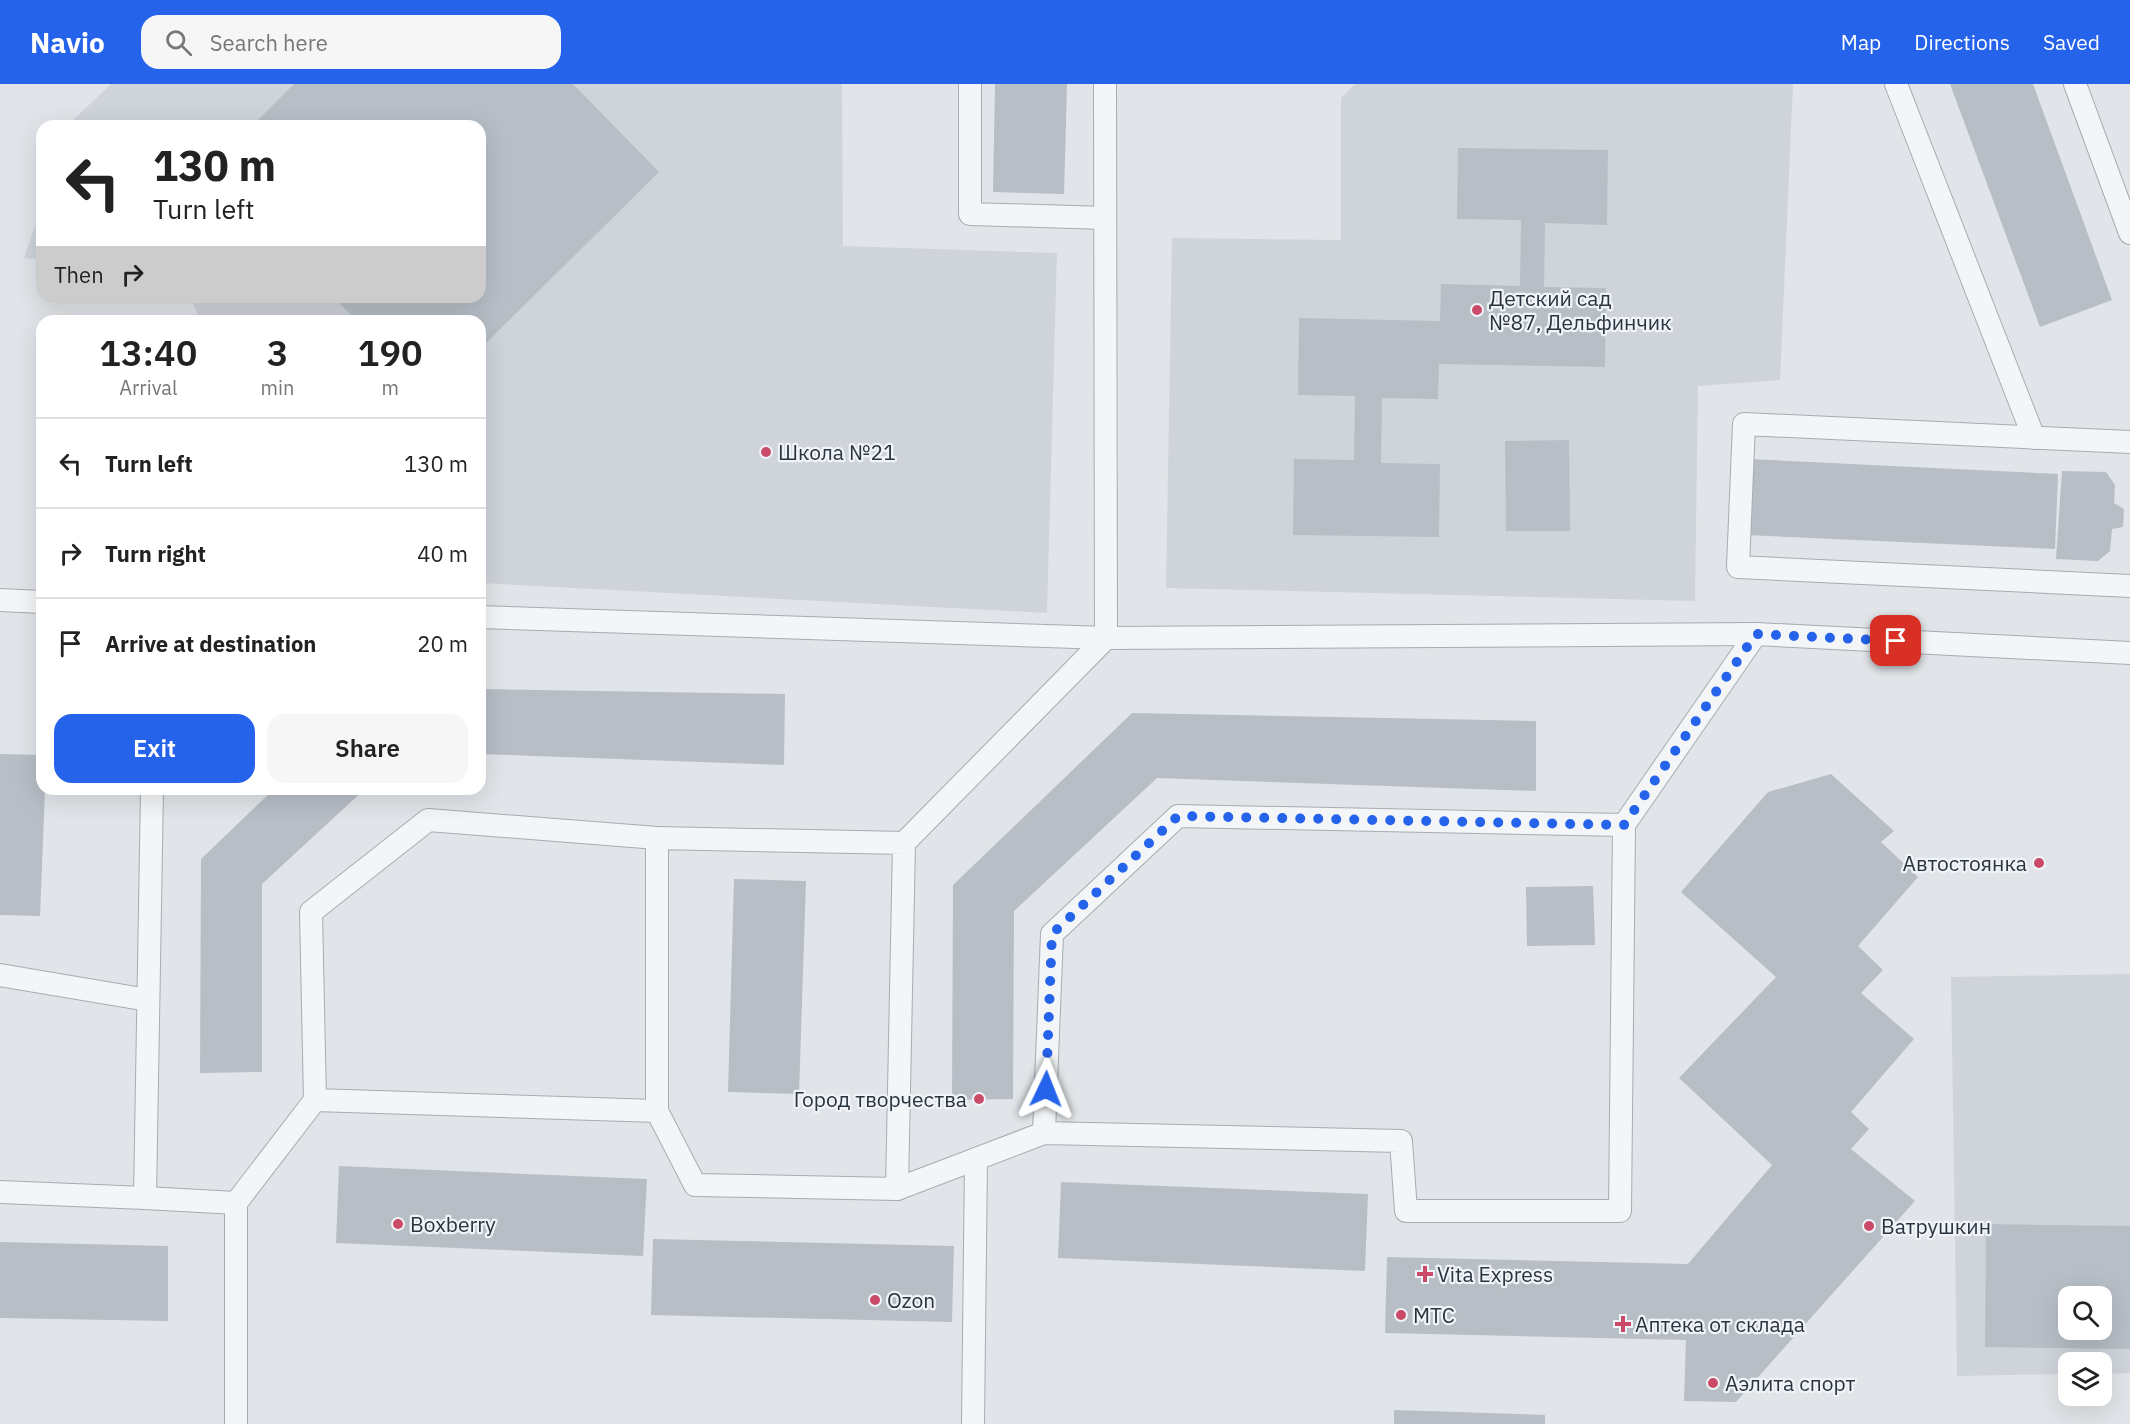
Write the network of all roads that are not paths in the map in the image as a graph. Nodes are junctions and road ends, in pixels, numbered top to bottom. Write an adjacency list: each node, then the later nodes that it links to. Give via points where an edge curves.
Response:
1 (970, 84): 5 (lane, via 969,214)
2 (1105, 84): 5 (lane)
3 (1896, 84): 7 (lane)
4 (2075, 84): 6 (lane)
5 (1105, 218): 14 (lane)
6 (2130, 233)
7 (2034, 438): 8 (lane); 9 (lane, via 1744,424 1738,567)
8 (2130, 442)
9 (2130, 586)
10 (0, 600): 11 (lane)
11 (36, 602)
12 (486, 617): 14 (lane)
13 (1756, 634): 14 (lane); 15 (lane); 17 (lane)
14 (1106, 638): 19 (lane)
15 (2130, 653)
16 (152, 795): 21 (lane)
17 (1624, 825): 24 (lane, via 1178,816 1052,934); 24 (lane, via 1620,1210 1406,1211 1401,1142)
18 (657, 838): 19 (lane); 22 (lane, via 428,820 310,912); 23 (lane)
19 (904, 843): 26 (lane)
20 (0, 975): 21 (lane)
21 (148, 1000): 28 (lane)
22 (315, 1100): 23 (lane); 29 (lane)
23 (657, 1111): 26 (lane, via 695,1185)
24 (1044, 1134): 25 (lane)
25 (976, 1159): 26 (lane); 31 (lane)
26 (897, 1189)
27 (0, 1192): 28 (lane)
28 (145, 1198): 29 (lane)
29 (236, 1203): 30 (lane)
30 (236, 1424)
31 (973, 1424)

